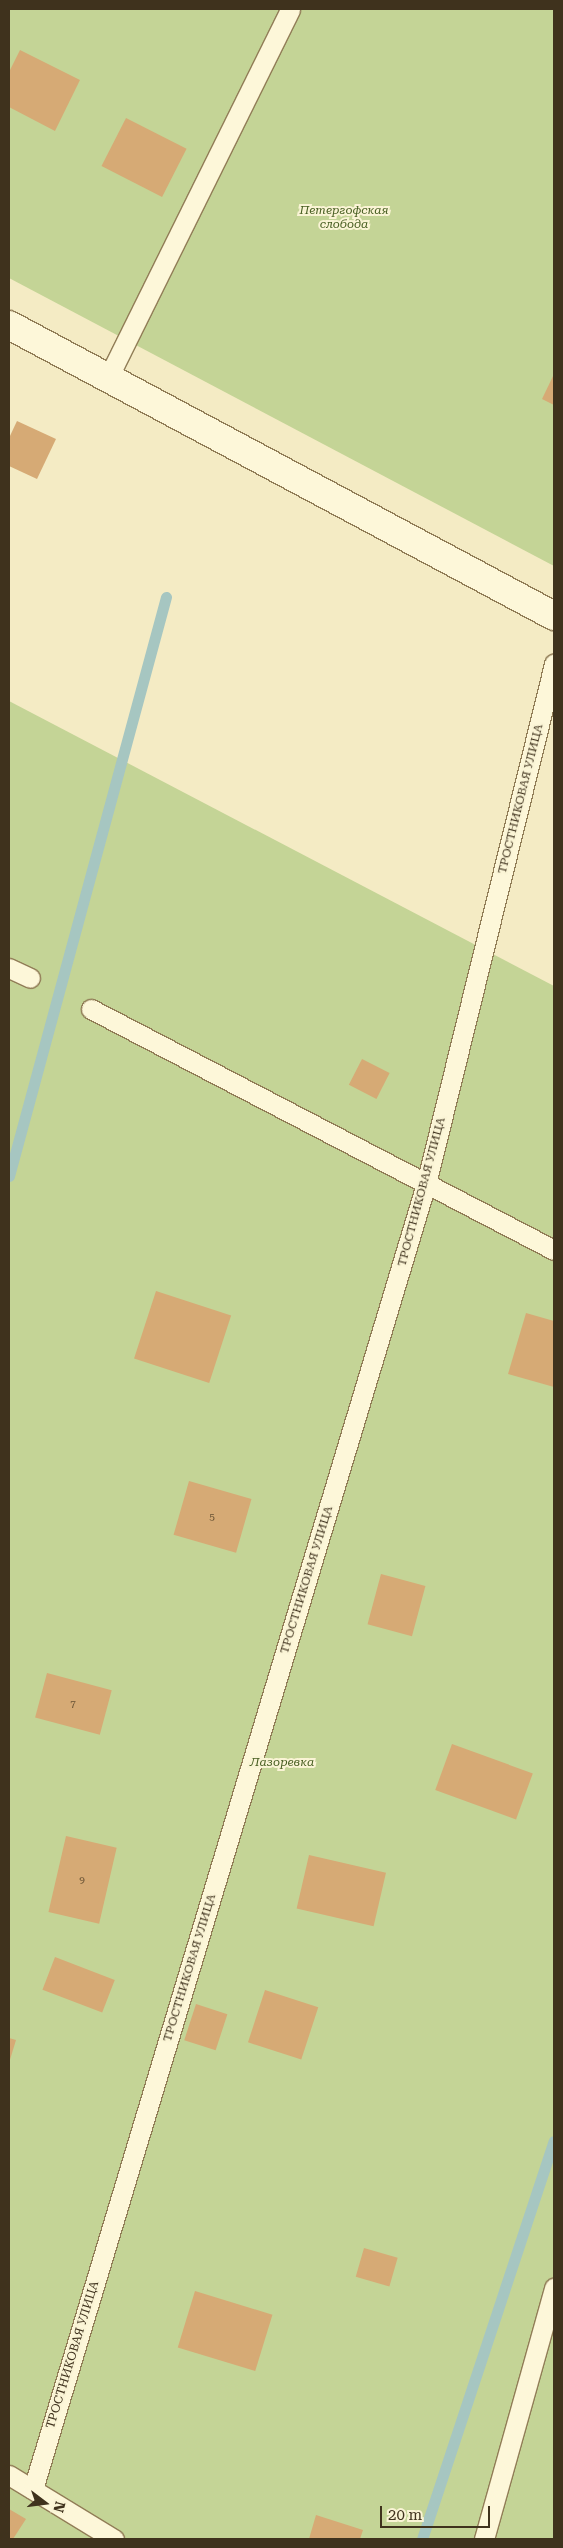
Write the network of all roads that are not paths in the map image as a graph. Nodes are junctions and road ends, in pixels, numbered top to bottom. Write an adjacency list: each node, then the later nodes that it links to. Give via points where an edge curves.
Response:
1 (290, 9): 3 (lane)
2 (9, 325): 3 (street)
3 (108, 378): 4 (street)
4 (554, 616)
5 (554, 664): 9 (lane, ТРОСТНИКОВАЯ УЛИЦА)
6 (9, 968): 7 (lane)
7 (30, 978)
8 (91, 1009): 9 (lane)
9 (426, 1184): 10 (lane); 13 (lane, ТРОСТНИКОВАЯ УЛИЦА)
10 (554, 1250)
11 (554, 2288): 15 (lane)
12 (9, 2475): 13 (lane)
13 (33, 2489): 14 (lane)
14 (114, 2539)
15 (484, 2539)

